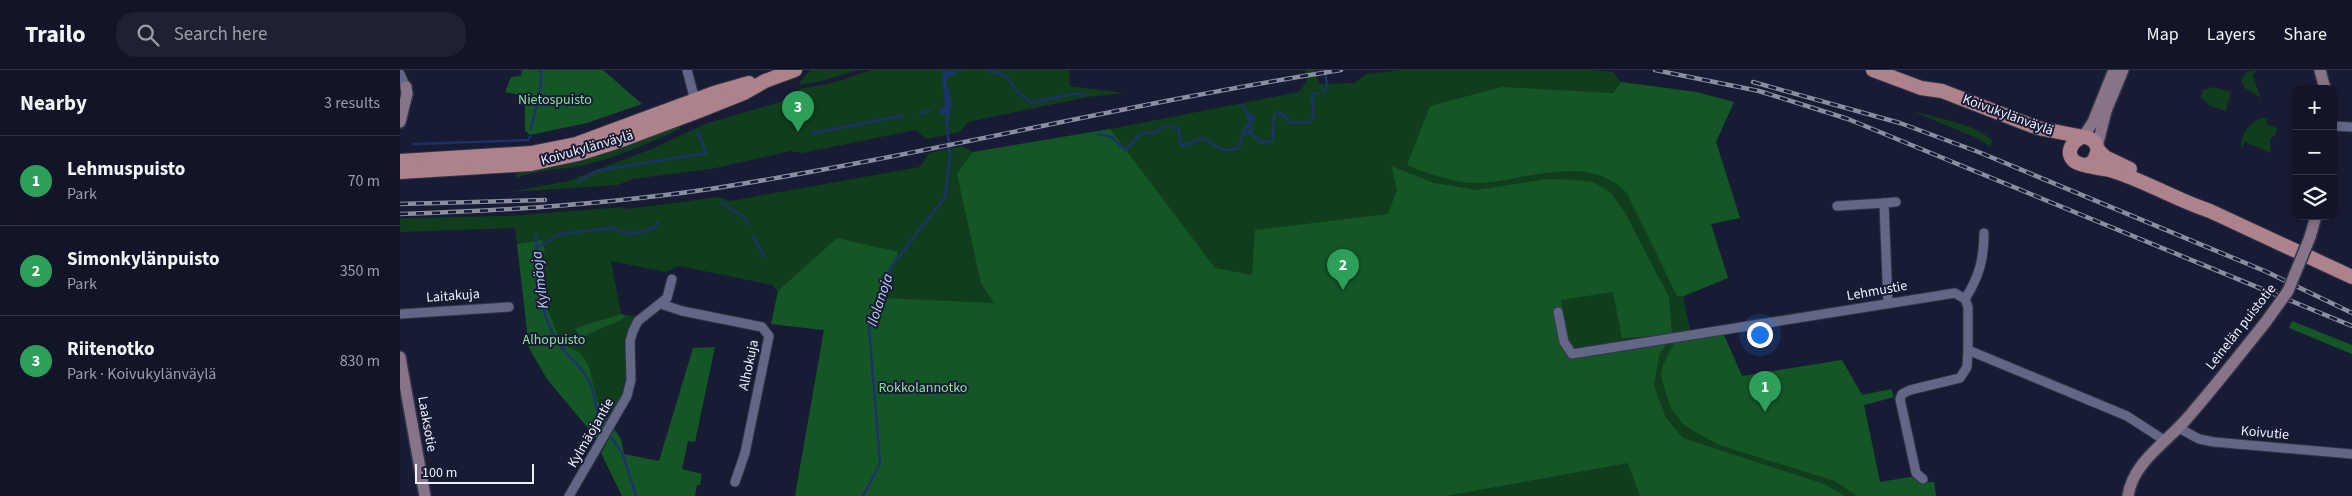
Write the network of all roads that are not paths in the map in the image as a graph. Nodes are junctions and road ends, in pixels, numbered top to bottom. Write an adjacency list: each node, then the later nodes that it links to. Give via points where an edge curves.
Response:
1 (687, 70): 11 (street)
2 (795, 70): 11 (main road, Koivukylänväylä, via 744,92)
3 (1873, 70): 10 (main road, Koivukylänväylä)
4 (2114, 70): 15 (main road, via 2093,122)
5 (2123, 70): 16 (main road, via 2106,111)
6 (2320, 70): 8 (main road)
7 (400, 74): 9 (street)
8 (2324, 85)
9 (406, 87): 12 (main road)
10 (1921, 88): 15 (main road, Koivukylänväylä, via 1942,91 2038,128); 17 (main road, Koivukylänväylä, via 1938,99)
11 (697, 106): 18 (main road, Koivukylänväylä, via 576,144 531,153); 20 (main road, Koivukylänväylä, via 619,141 541,162)
12 (400, 122)
13 (2337, 126): 14 (street)
14 (2352, 127)
15 (2082, 137): 16 (main road, Koivukylänväylä, via 2093,140); 17 (main road, via 2074,141)
16 (2098, 148): 19 (main road, via 2094,161); 24 (main road, Koivukylänväylä, via 2116,163 2192,198)
17 (2070, 150): 19 (main road, Koivukylänväylä, via 2073,160)
18 (400, 161)
19 (2087, 165): 24 (main road, Koivukylänväylä, via 2118,172 2189,205)
20 (400, 172)
21 (1896, 202): 22 (street)
22 (1884, 203): 23 (street); 30 (street)
23 (1837, 206)
24 (2210, 211): 27 (main road, Koivukylänväylä)
25 (2315, 220): 37 (main road, Leinelän puistotie, bridge, via 2288,291)
26 (1984, 233): 29 (street, via 1982,265)
27 (2352, 277)
28 (672, 279): 31 (street, Kylmäojantie, via 667,298)
29 (1965, 299): 30 (street, Lehmustie, via 1950,293); 35 (street, via 1968,307)
30 (1888, 303): 33 (street, Lehmustie, via 1572,354 1564,342)
31 (661, 304): 41 (street, Alhokuja, via 762,327 769,336 745,453); 43 (street, Kylmäojantie, via 638,321 632,331 631,380 627,396)
32 (509, 306): 34 (street, Laitakuja)
33 (1558, 312)
34 (400, 314)
35 (1968, 350): 38 (street, via 2119,412); 40 (street, via 1967,367 1960,378 1910,390 1900,399 1916,474)
36 (400, 357): 42 (main road, Laaksotie)
37 (2179, 428): 38 (main road, Leinelän puistotie); 39 (street, Koivutie, via 2199,439 2214,442)
38 (2164, 440): 44 (main road, Leinelän puistotie, via 2133,478)
39 (2352, 454)
40 (1923, 479)
41 (735, 482)
42 (424, 496)
43 (570, 496)
44 (2128, 496)

